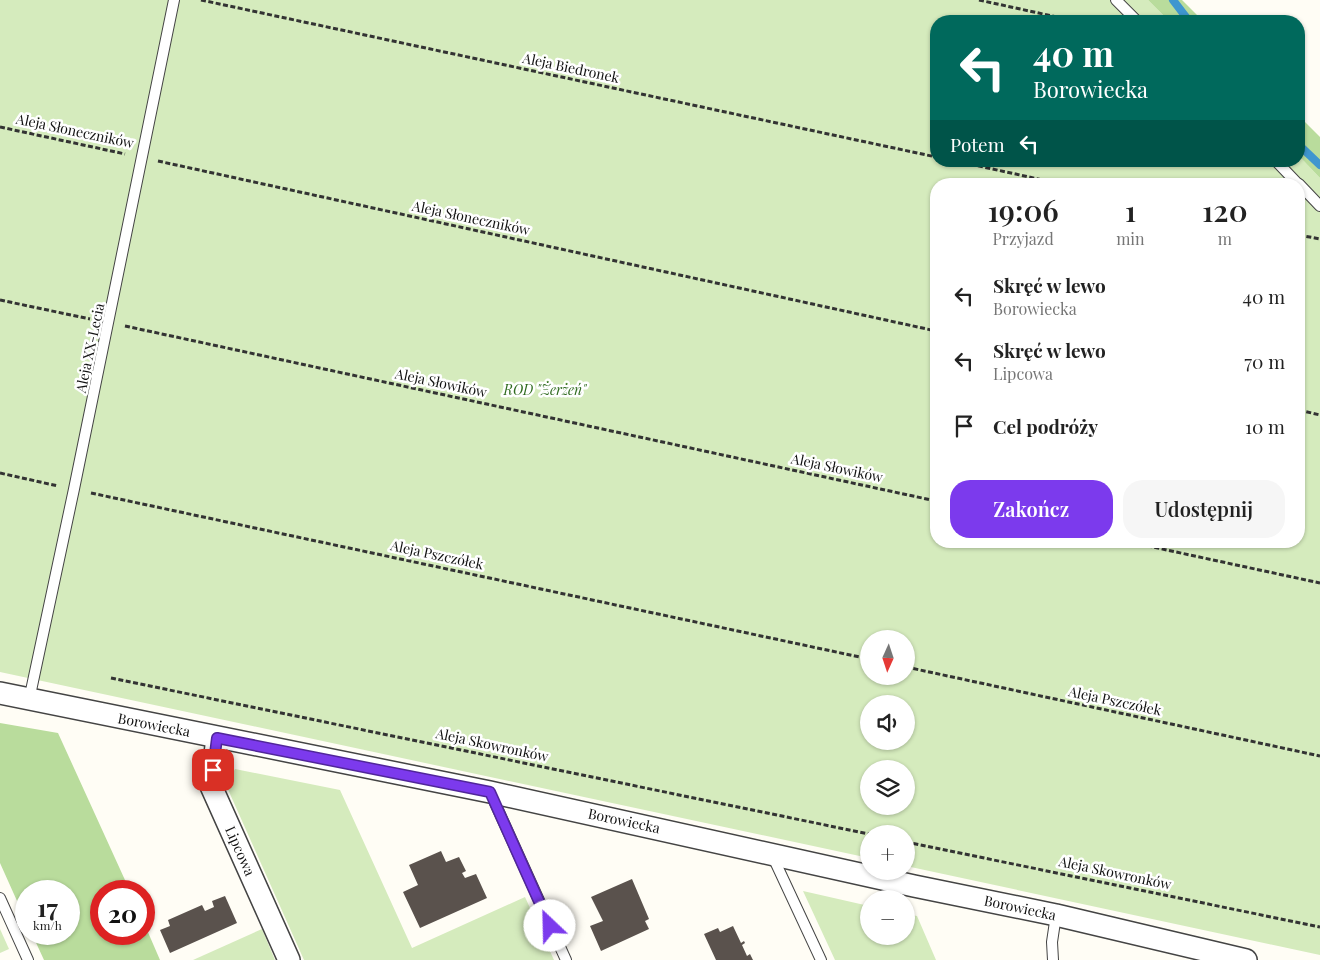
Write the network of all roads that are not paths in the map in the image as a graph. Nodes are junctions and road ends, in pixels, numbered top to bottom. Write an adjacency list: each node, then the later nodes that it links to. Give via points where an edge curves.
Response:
1 (174, 0): 9 (lane, Aleja XX-Lecia)
2 (1116, 0): 3 (lane)
3 (1131, 15)
4 (1282, 167): 5 (lane)
5 (1292, 178)
6 (1305, 191): 7 (lane)
7 (1320, 206)
8 (0, 693): 9 (street, Borowiecka)
9 (29, 700): 10 (street, Borowiecka)
10 (217, 738): 11 (street, Borowiecka); 16 (street, Lipcowa, via 211,786)
11 (490, 792): 12 (street, Borowiecka); 17 (lane)
12 (772, 854): 14 (street, Borowiecka); 18 (lane)
13 (0, 898): 15 (lane)
14 (1056, 915): 19 (lane); 20 (street, Borowiecka)
15 (28, 960)
16 (289, 960)
17 (566, 960)
18 (822, 960)
19 (1053, 960)
20 (1246, 960)

